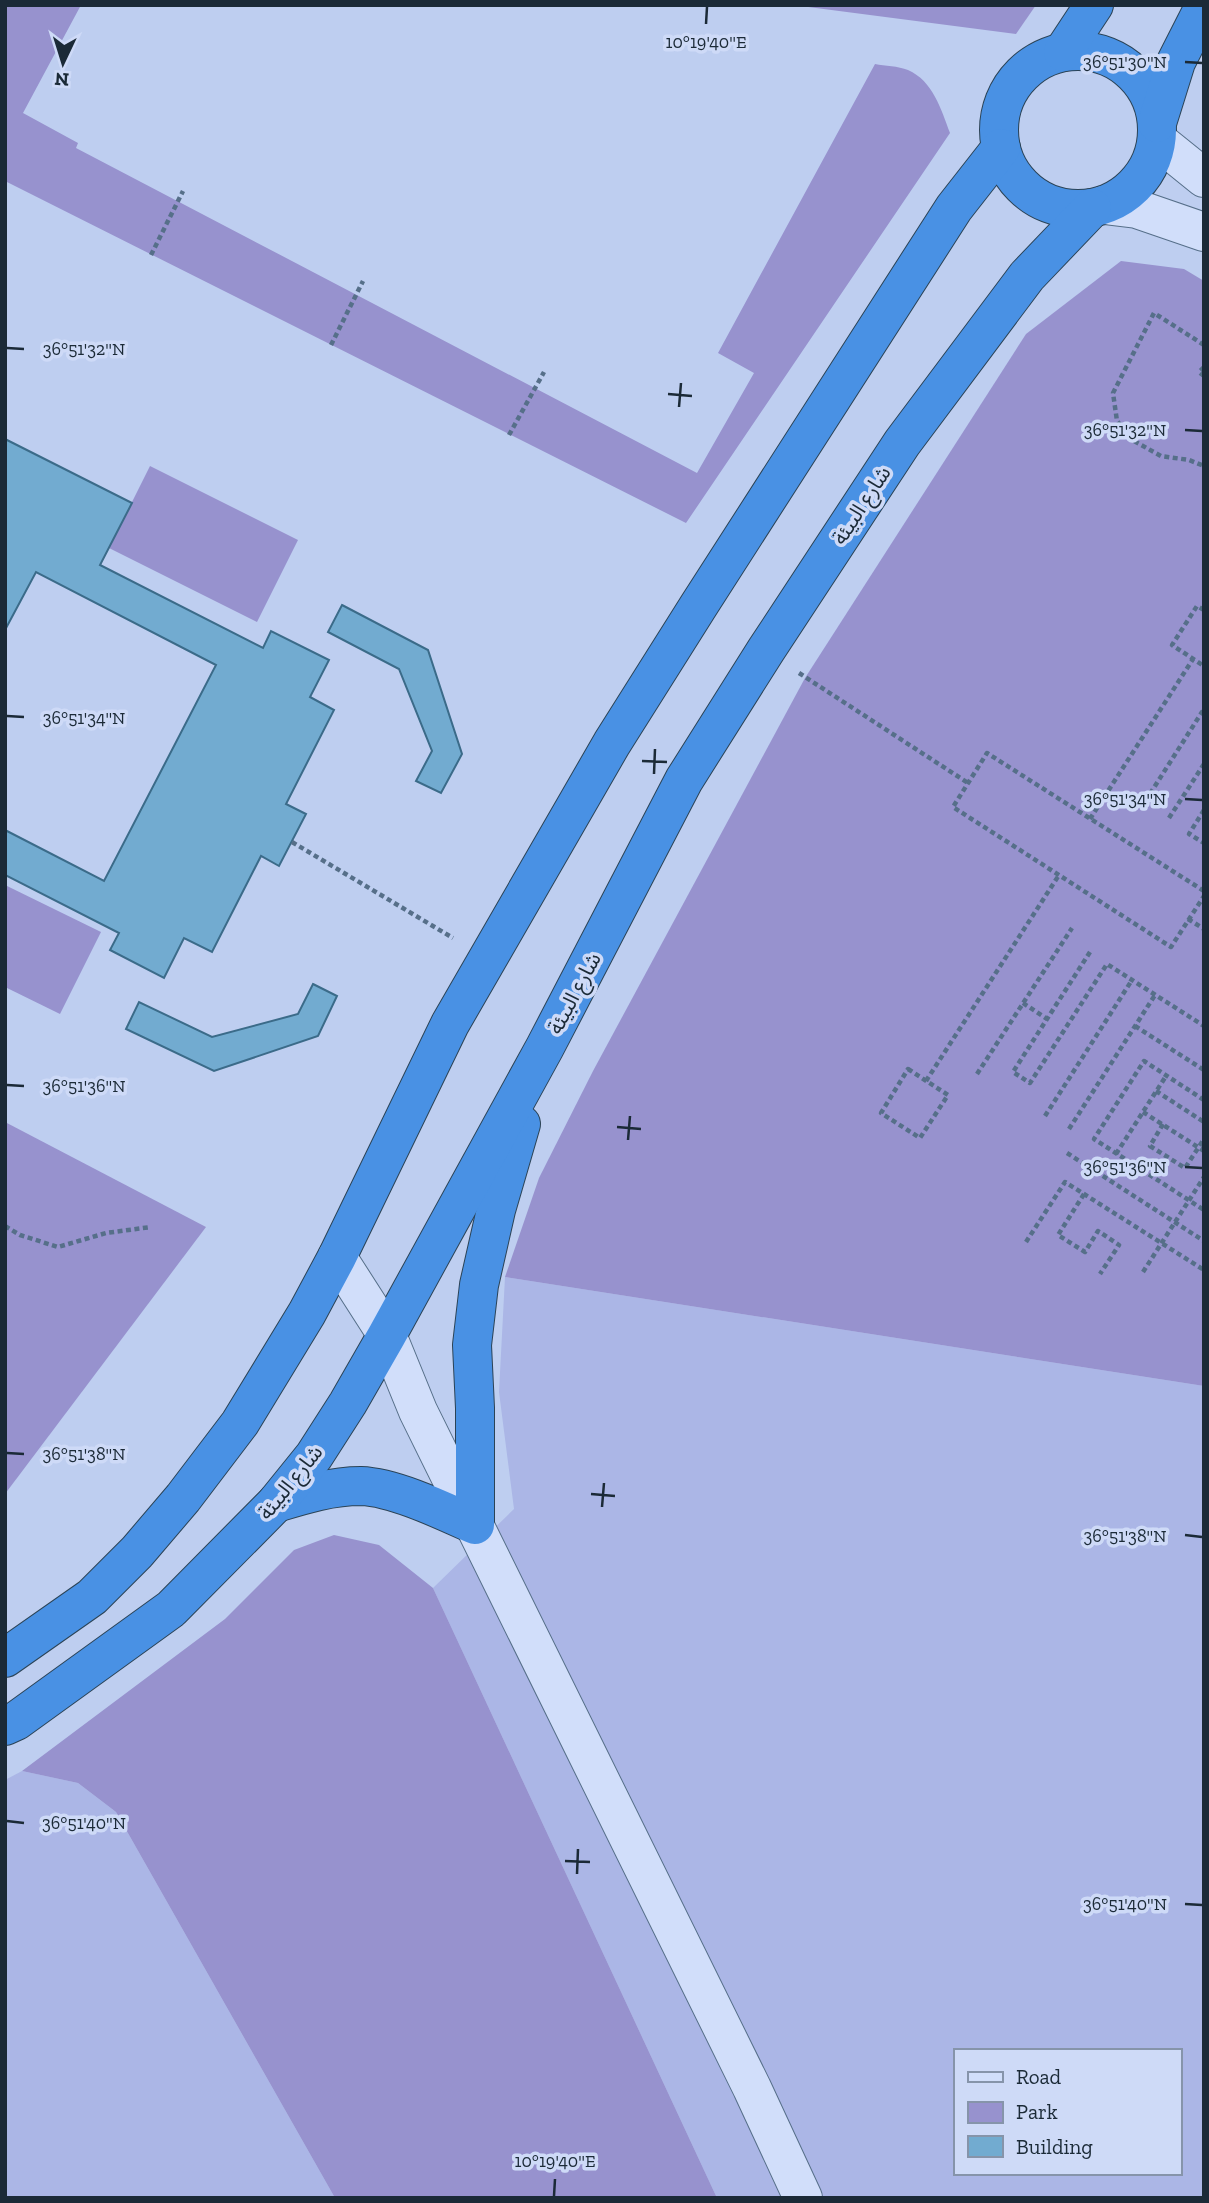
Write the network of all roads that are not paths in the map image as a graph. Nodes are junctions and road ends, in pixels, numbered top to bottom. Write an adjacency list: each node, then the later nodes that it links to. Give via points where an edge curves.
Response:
1 (1094, 5): 3 (highway)
2 (1204, 7): 4 (highway, via 1176,62)
3 (1063, 52): 4 (highway, via 1107,56 1125,67 1152,101); 5 (highway, via 1032,66 1009,92 999,122)
4 (1157, 131): 6 (street); 7 (highway, via 1151,161 1139,180 1124,195)
5 (1001, 148): 7 (highway, via 1010,170 1045,202 1068,208); 10 (highway, via 954,208 612,743 450,1024)
6 (1204, 178)
7 (1098, 206): 8 (street, via 1137,209); 9 (highway, شارع البيئة, via 1027,276 902,443 684,780)
8 (1204, 232)
9 (545, 1047): 11 (highway, شارع البيئة); 13 (highway, via 496,1210 479,1285 472,1345)
10 (337, 1257): 11 (street); 14 (highway, via 240,1423 183,1498 92,1597)
11 (387, 1335): 12 (highway, شارع البيئة, via 314,1456); 13 (street)
12 (276, 1503): 13 (highway, via 309,1492 364,1486 425,1503); 15 (highway, شارع البيئة, via 171,1609)
13 (475, 1525): 16 (street)
14 (5, 1658)
15 (5, 1726)
16 (803, 2198)

